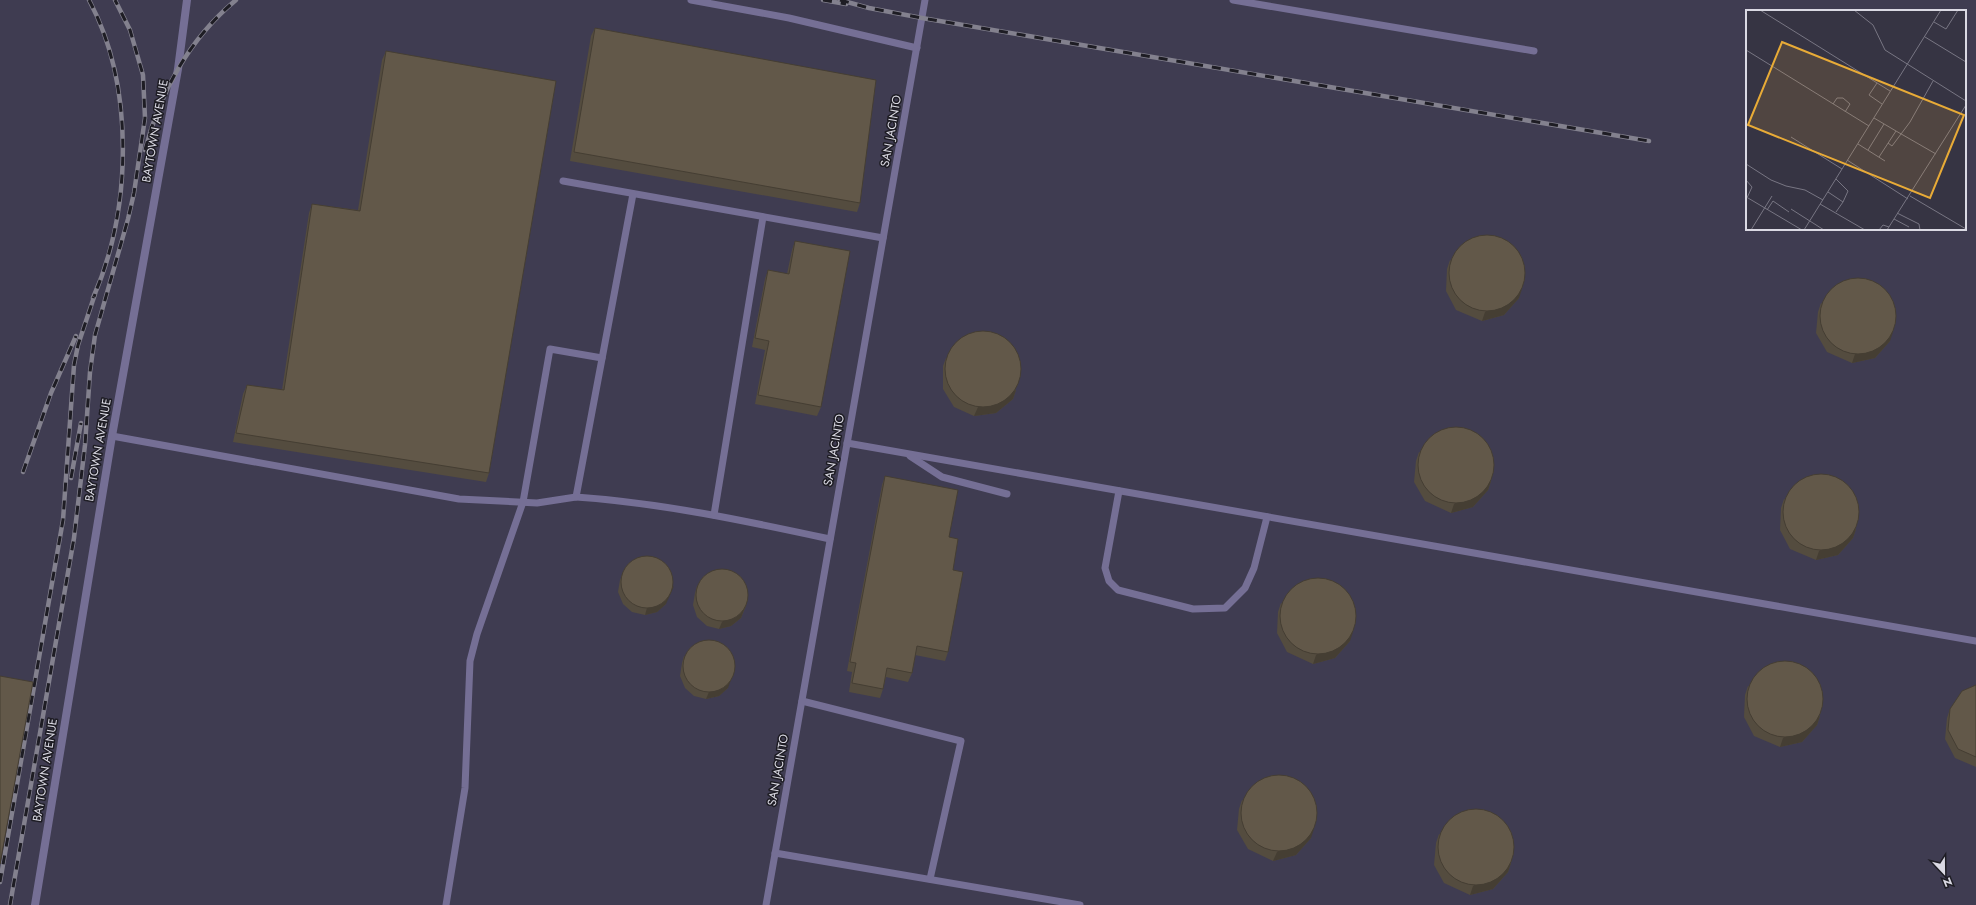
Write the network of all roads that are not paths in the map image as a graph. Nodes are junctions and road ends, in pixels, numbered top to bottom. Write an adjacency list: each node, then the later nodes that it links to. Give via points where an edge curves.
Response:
1 (188, 0): 12 (street, BAYTOWN AVENUE)
2 (691, 0): 5 (lane, via 789,18)
3 (925, 0): 5 (lane, SAN JACINTO)
4 (1233, 0): 6 (lane)
5 (917, 48): 10 (lane, SAN JACINTO)
6 (1534, 51)
7 (563, 181): 8 (lane)
8 (633, 194): 9 (lane); 11 (lane)
9 (764, 217): 10 (lane); 19 (lane)
10 (883, 238): 13 (lane, SAN JACINTO)
11 (602, 358): 17 (lane); 18 (lane, via 550,349)
12 (112, 436): 18 (lane, via 458,499); 26 (street, BAYTOWN AVENUE)
13 (847, 443): 14 (lane); 21 (lane, SAN JACINTO)
14 (906, 454): 15 (lane); 16 (lane, via 942,477)
15 (1119, 491): 20 (lane); 20 (lane, via 1105,568 1109,580 1118,590 1193,609 1225,608 1245,588 1254,568)
16 (1007, 494)
17 (576, 497): 18 (lane, via 538,503); 19 (lane, via 619,500)
18 (523, 502): 27 (lane, via 470,661 465,788)
19 (714, 515): 21 (lane)
20 (1268, 517): 22 (lane)
21 (830, 539): 23 (lane, SAN JACINTO)
22 (1976, 641)
23 (802, 701): 24 (lane, SAN JACINTO); 25 (lane, via 961,741)
24 (775, 853): 25 (lane); 28 (lane, SAN JACINTO)
25 (930, 879): 29 (lane)
26 (34, 905)
27 (446, 905)
28 (766, 905)
29 (1080, 905)

